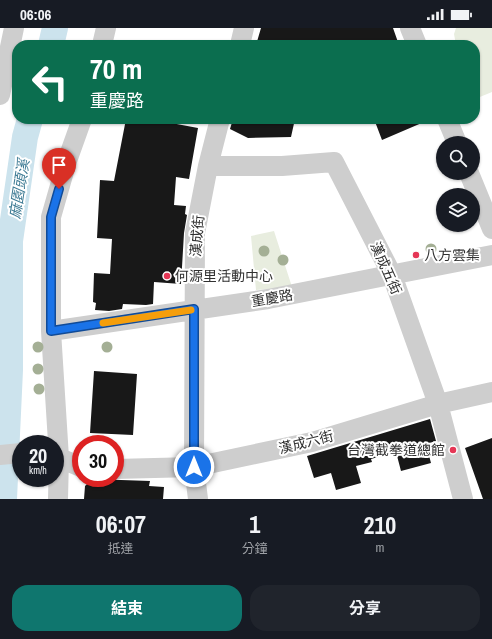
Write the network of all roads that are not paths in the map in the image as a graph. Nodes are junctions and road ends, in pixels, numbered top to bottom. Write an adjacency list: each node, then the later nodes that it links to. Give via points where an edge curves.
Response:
1 (14, 28): 8 (street)
2 (106, 28): 5 (street)
3 (244, 28): 6 (street)
4 (410, 28): 7 (street)
5 (103, 40)
6 (241, 40)
7 (415, 40)
8 (0, 95)
9 (80, 124): 19 (street, via 51,217)
10 (219, 124): 13 (street, 漢成街)
11 (449, 124): 12 (street)
12 (454, 136)
13 (208, 166): 17 (street, 漢成五街, via 282,166 334,162); 18 (street, 漢成街, via 195,233)
14 (472, 180): 15 (street)
15 (492, 229)
16 (492, 255): 17 (street, 重慶路)
17 (392, 275): 18 (street, 重慶路, via 268,299); 21 (street, 漢成五街)
18 (194, 309): 19 (street, 重慶路); 25 (street, 漢成街)
19 (51, 331): 22 (street)
20 (492, 392): 21 (street, 漢成六街)
21 (438, 404): 25 (street, 漢成六街, via 312,442); 30 (street, 漢成五街)
22 (56, 435)
23 (12, 454): 24 (street)
24 (0, 455)
25 (194, 467): 26 (street, 漢成六街); 29 (street, 漢成街)
26 (124, 469)
27 (58, 487): 28 (street)
28 (58, 499)
29 (198, 499)
30 (464, 499)

